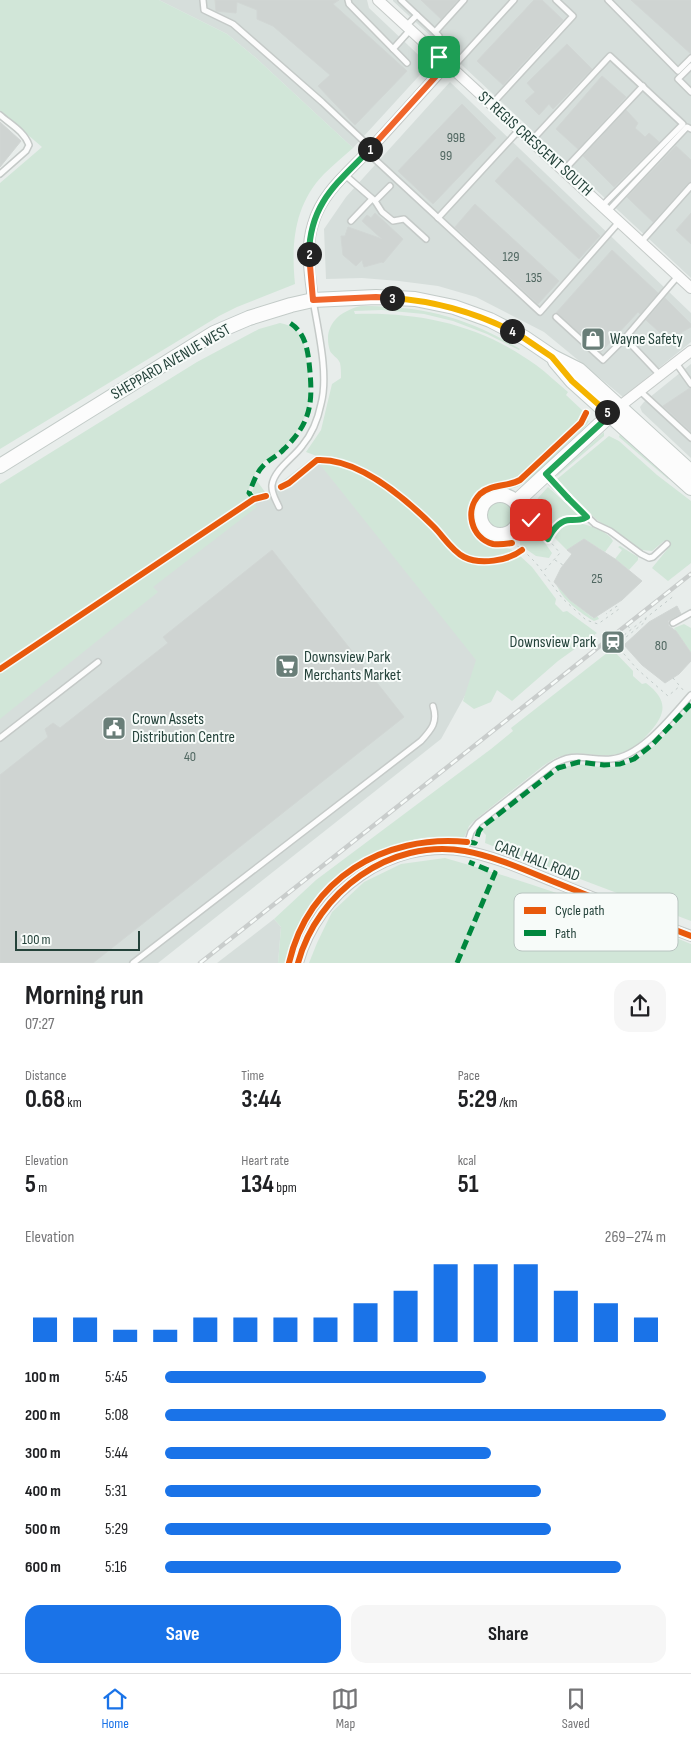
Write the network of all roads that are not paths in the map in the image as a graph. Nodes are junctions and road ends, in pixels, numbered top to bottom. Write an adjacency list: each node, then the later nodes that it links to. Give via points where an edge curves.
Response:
1 (203, 0): 25 (lane, via 204,10 233,24)
2 (348, 0): 13 (lane)
3 (378, 0): 10 (street, ST REGIS CRESCENT SOUTH)
4 (401, 0): 9 (lane)
5 (464, 0): 11 (lane)
6 (514, 0): 17 (lane)
7 (556, 0): 20 (lane, via 573,16)
8 (608, 0): 14 (lane, via 678,71)
9 (417, 15): 10 (lane); 11 (lane)
10 (408, 28): 12 (street, ST REGIS CRESCENT SOUTH); 13 (lane)
11 (435, 32): 12 (lane, via 439,36)
12 (429, 48): 17 (street, ST REGIS CRESCENT SOUTH)
13 (393, 49): 15 (lane)
14 (691, 58)
15 (407, 63)
16 (691, 66): 19 (lane, via 678,79)
17 (449, 67): 20 (street, ST REGIS CRESCENT SOUTH); 25 (street)
18 (643, 86): 24 (lane, via 610,56); 26 (lane); 32 (lane, via 683,124)
19 (691, 92)
20 (492, 104): 22 (street, ST REGIS CRESCENT SOUTH)
21 (0, 115): 27 (lane, via 21,132 29,144 26,151)
22 (520, 129): 24 (street, ST REGIS CRESCENT SOUTH); 33 (lane)
23 (691, 129): 32 (lane, via 687,127)
24 (532, 140): 26 (street, ST REGIS CRESCENT SOUTH)
25 (369, 150): 28 (street); 33 (lane)
26 (564, 170): 32 (street, ST REGIS CRESCENT SOUTH)
27 (0, 174)
28 (345, 175): 31 (lane); 40 (street, via 322,202 313,223 309,244)
29 (390, 186): 31 (lane)
30 (691, 186): 37 (lane)
31 (374, 200): 34 (lane); 36 (lane, via 393,221 404,218)
32 (605, 209): 35 (street, ST REGIS CRESCENT SOUTH)
33 (438, 218): 35 (lane, via 540,312)
34 (351, 221)
35 (619, 222): 37 (street, ST REGIS CRESCENT SOUTH)
36 (426, 239)
37 (641, 242): 38 (street, ST REGIS CRESCENT SOUTH)
38 (678, 276): 39 (street, ST REGIS CRESCENT SOUTH); 42 (lane)
39 (691, 288)
40 (313, 300): 48 (main road, SHEPPARD AVENUE WEST, via 383,297 415,300 454,307 490,320 552,357 572,381); 50 (main road, SHEPPARD AVENUE WEST, via 249,318 214,333); 55 (lane, via 324,381 322,402 310,434 272,484)
41 (556, 317): 42 (lane, via 603,360)
42 (625, 338): 45 (lane)
43 (691, 351): 44 (street)
44 (676, 363): 45 (street); 46 (lane)
45 (660, 375): 47 (street)
46 (691, 384)
47 (639, 391): 48 (street); 49 (lane)
48 (615, 410): 51 (main road, SHEPPARD AVENUE WEST); 52 (main road); 53 (main road, SHEPPARD AVENUE WEST)
49 (691, 438)
50 (0, 466)
51 (691, 472)
52 (546, 474): 54 (main road); 56 (lane, via 587,517 645,556 653,557)
53 (691, 488)
54 (516, 502)
55 (279, 507)
56 (667, 544)
57 (690, 615): 58 (lane)
58 (673, 623)
59 (98, 662): 62 (lane)
60 (690, 696): 63 (lane, via 648,741 631,754 611,759 572,757 550,766 478,823 470,832)
61 (433, 706): 67 (lane, via 436,716 431,729 421,740)
62 (0, 738)
63 (464, 851): 64 (street, CARL HALL ROAD, via 499,860); 68 (street, CARL HALL ROAD, via 420,851 388,861 357,877 323,910 307,937)
64 (582, 893)
65 (678, 931): 66 (street, CARL HALL ROAD)
66 (691, 936)
67 (133, 963)
68 (298, 963)

